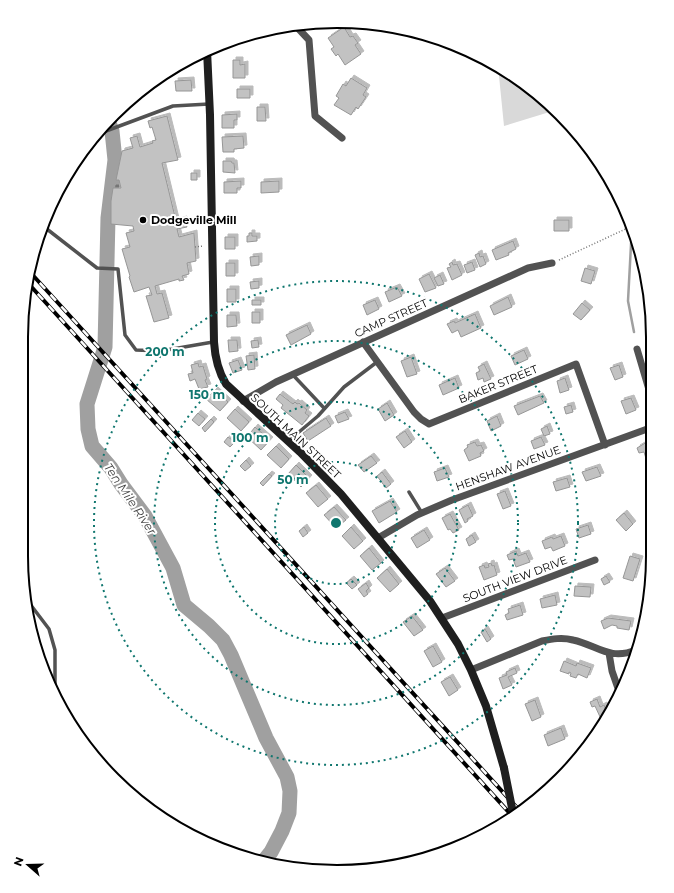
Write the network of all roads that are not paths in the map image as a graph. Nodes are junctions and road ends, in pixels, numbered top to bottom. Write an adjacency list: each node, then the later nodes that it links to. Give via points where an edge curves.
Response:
1 (300, 31): 5 (street, via 309,40 315,116)
2 (207, 57): 3 (main road, SOUTH MAIN STREET)
3 (209, 104): 4 (lane, via 173,106); 8 (main road, SOUTH MAIN STREET)
4 (108, 130)
5 (342, 138)
6 (48, 230): 8 (lane, via 97,268 118,269 125,335 136,350 161,351)
7 (552, 263): 9 (street, CAMP STREET, via 528,268)
8 (214, 342): 14 (main road, SOUTH MAIN STREET, via 220,374)
9 (363, 342): 11 (street); 12 (street, CAMP STREET)
10 (637, 349): 13 (street)
11 (377, 362): 15 (lane, via 344,386); 18 (street, BAKER STREET, via 414,412 429,424 576,364)
12 (292, 374): 14 (street, CAMP STREET); 15 (lane)
13 (646, 378)
14 (243, 401): 17 (main road, SOUTH MAIN STREET)
15 (324, 408): 17 (lane, via 307,426)
16 (646, 430): 18 (street, HENSHAW AVENUE)
17 (286, 440): 21 (main road, SOUTH MAIN STREET, via 341,494)
18 (605, 445): 20 (street, HENSHAW AVENUE)
19 (409, 492): 20 (lane)
20 (422, 513): 21 (street, HENSHAW AVENUE)
21 (378, 538): 24 (main road, SOUTH MAIN STREET)
22 (596, 560): 24 (street, SOUTH VIEW DRIVE)
23 (33, 608): 28 (lane, via 49,629 55,650)
24 (442, 618): 27 (main road, SOUTH MAIN STREET)
25 (631, 652): 26 (street)
26 (609, 653): 27 (street, via 574,640 553,639 542,641); 29 (street)
27 (471, 670): 30 (main road, SOUTH MAIN STREET, bridge, via 486,706 504,768)
28 (55, 681)
29 (617, 685)
30 (512, 810)

